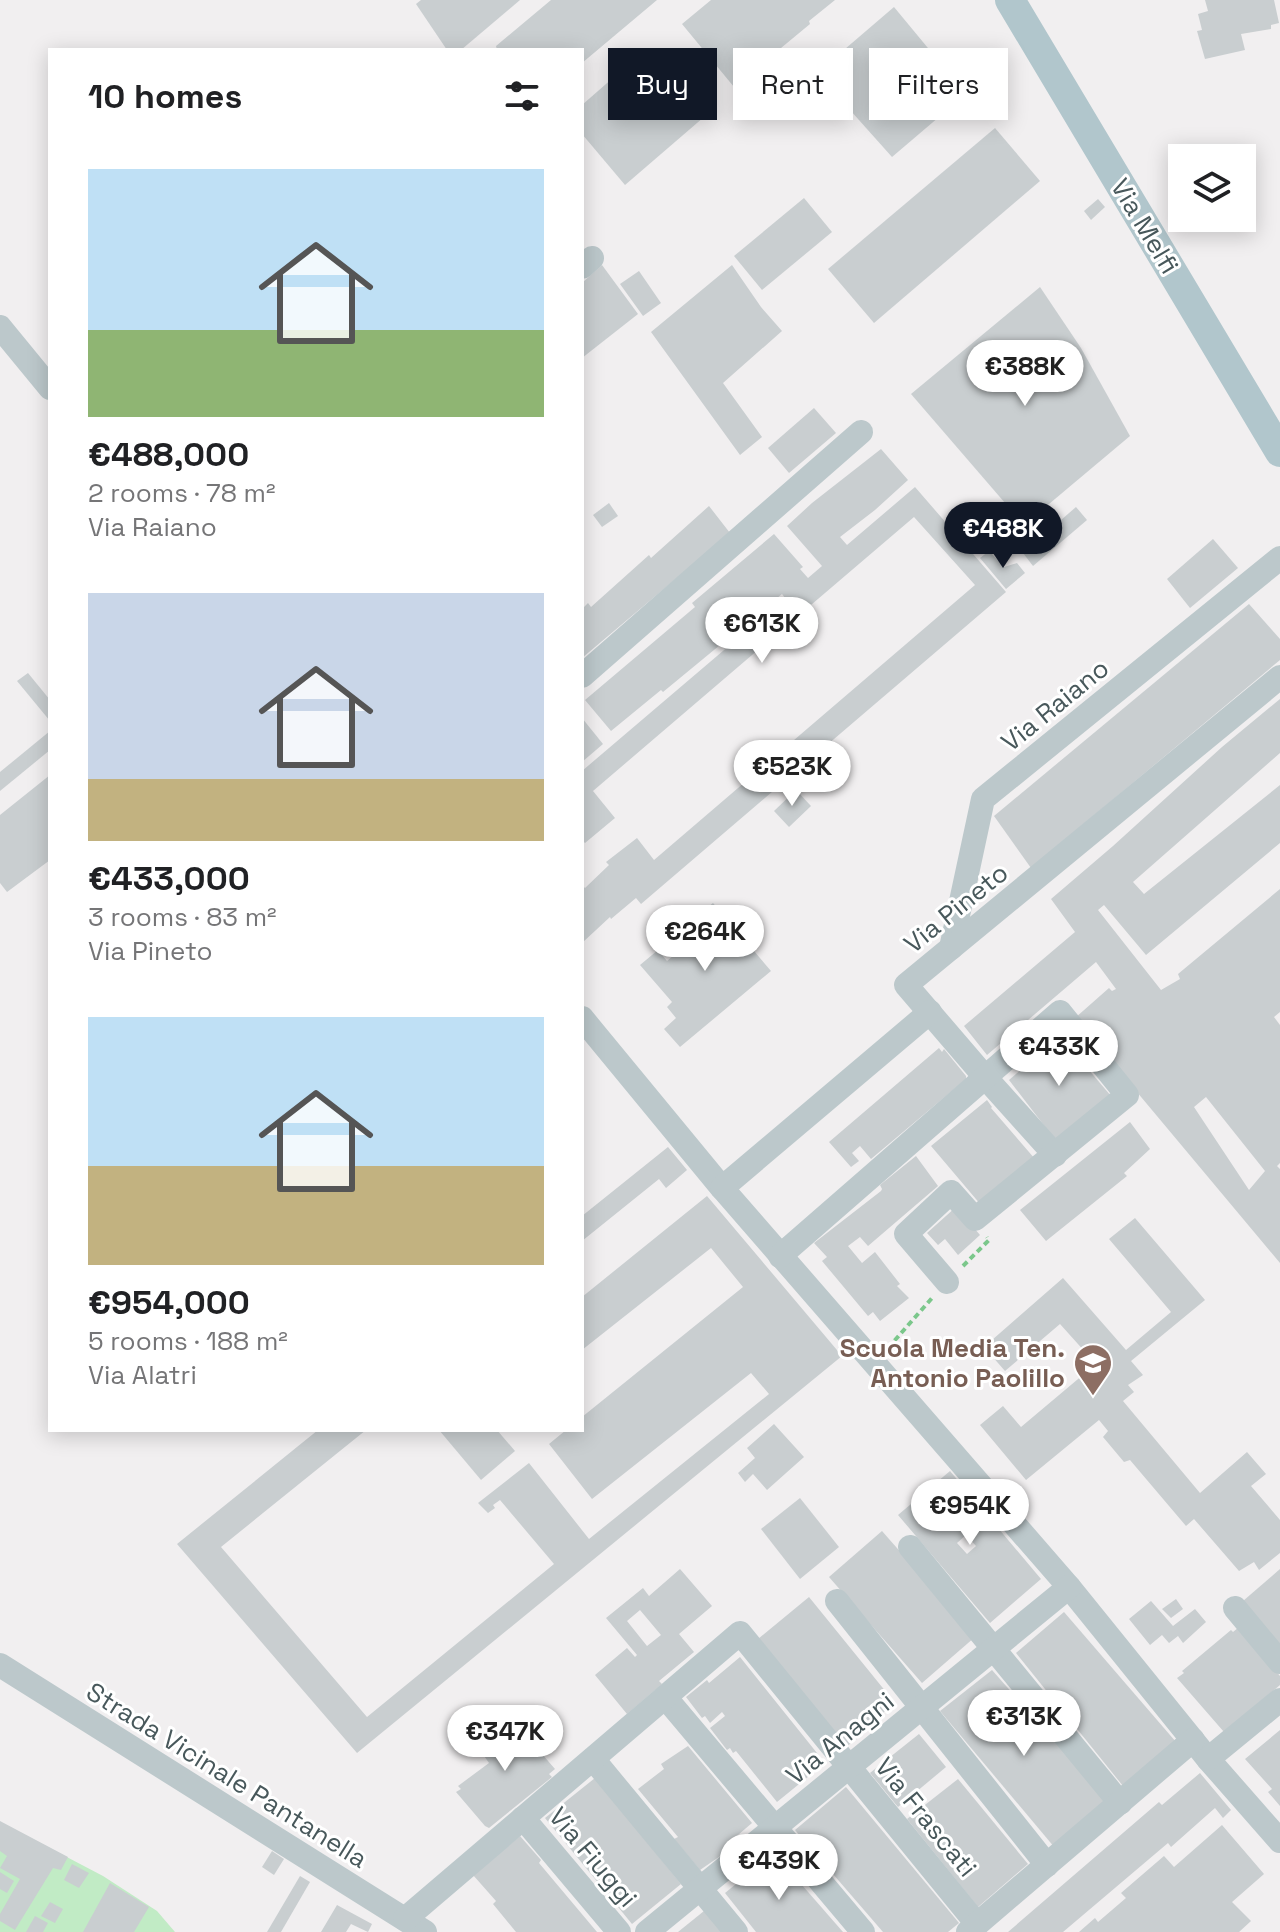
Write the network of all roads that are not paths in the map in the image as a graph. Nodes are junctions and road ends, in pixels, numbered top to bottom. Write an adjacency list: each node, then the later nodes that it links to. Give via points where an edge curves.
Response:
1 (1010, 0): 5 (main road, Via Melfi)
2 (0, 327): 3 (street)
3 (48, 386)
4 (861, 432): 7 (street)
5 (1280, 452)
6 (1280, 558): 9 (street, Via Raiano, via 983,799)
7 (584, 674)
8 (1280, 677): 9 (street, Via Pineto)
9 (951, 948): 10 (street, Via Pineto, via 906,985)
10 (930, 1012): 12 (street); 14 (street)
11 (584, 1020): 14 (street)
12 (985, 1077): 13 (street); 13 (street, via 1060,1012 1127,1095); 15 (street)
13 (1055, 1155): 16 (street, via 975,1219 951,1192 906,1234)
14 (722, 1188): 15 (street)
15 (780, 1256): 18 (street)
16 (947, 1282)
17 (910, 1547): 21 (street)
18 (1069, 1587): 21 (street, Via Anagni); 27 (street)
19 (837, 1601): 26 (street)
20 (1235, 1608): 22 (street)
21 (994, 1649): 26 (street, Via Anagni); 30 (street)
22 (1280, 1662)
23 (0, 1665): 36 (street, Strada Vicinale Pantanella)
24 (665, 1697): 28 (street); 29 (street, Via Frascati, via 740,1633); 32 (street)
25 (1280, 1700): 27 (street)
26 (922, 1707): 29 (street, Via Anagni); 34 (street)
27 (1201, 1750): 30 (street); 33 (street)
28 (593, 1759): 31 (street); 35 (street)
29 (849, 1767): 32 (street, Via Anagni); 37 (street, Via Frascati)
30 (1120, 1803): 34 (street)
31 (523, 1818): 36 (street); 38 (street, Via Fiuggi)
32 (775, 1828): 35 (street, Via Anagni); 41 (street)
33 (1280, 1841)
34 (1047, 1865): 37 (street)
35 (700, 1889): 39 (street, Via Anagni); 40 (street)
36 (415, 1926)
37 (973, 1928)
38 (619, 1932)
39 (647, 1932)
40 (736, 1932)
41 (863, 1932)

